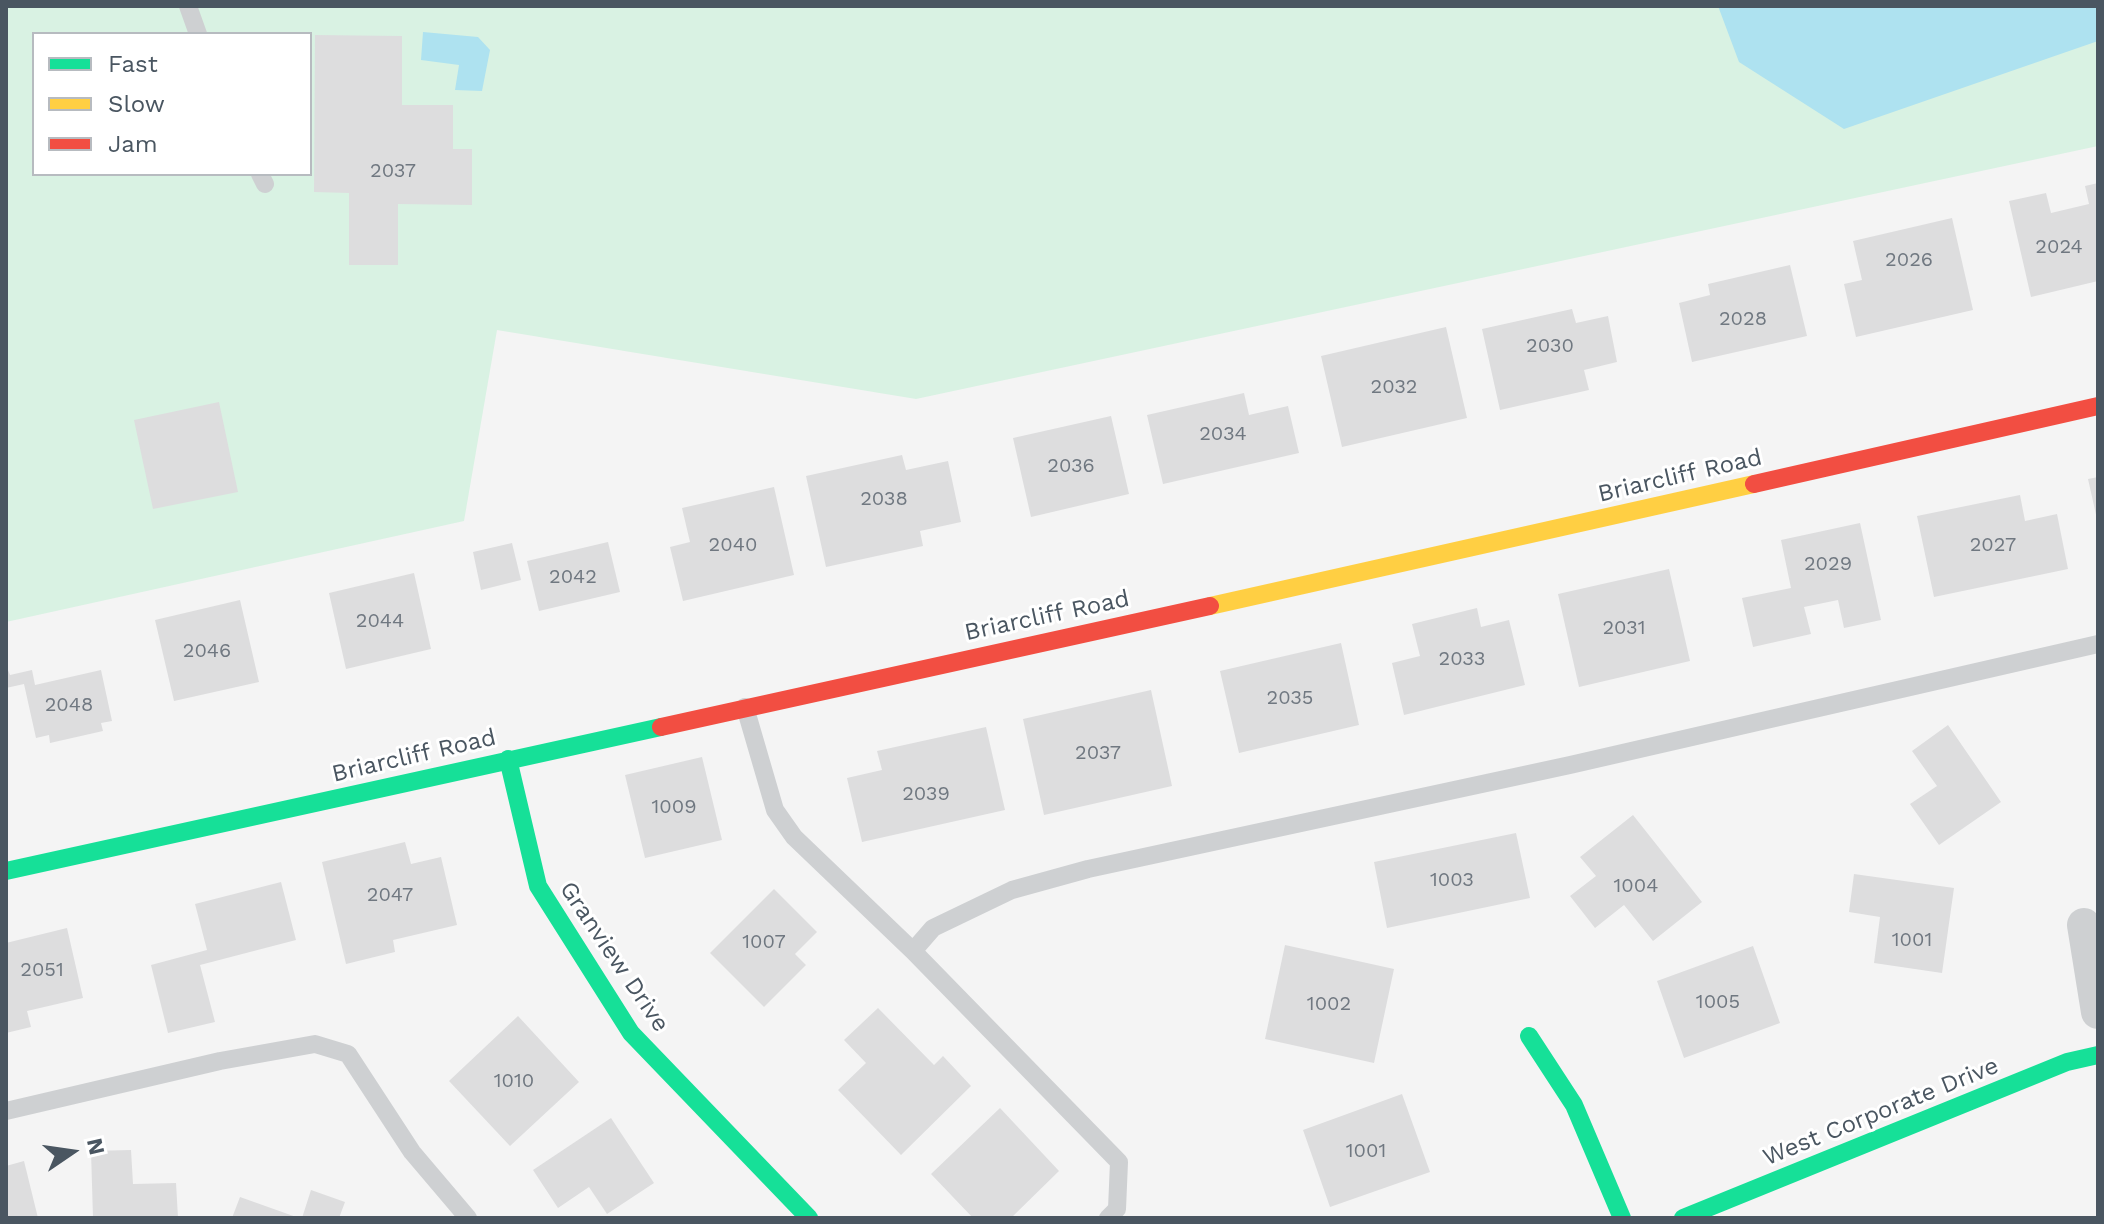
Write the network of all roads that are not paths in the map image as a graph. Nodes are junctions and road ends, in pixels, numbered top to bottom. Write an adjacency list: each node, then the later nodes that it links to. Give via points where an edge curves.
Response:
1 (188, 6): 2 (lane)
2 (197, 32)
3 (2098, 406): 5 (street, Briarcliff Road)
4 (2098, 644): 9 (lane, via 1088,869 1012,890 933,928)
5 (745, 707): 6 (street, Briarcliff Road); 9 (lane, via 775,810 794,837)
6 (508, 759): 7 (street, Briarcliff Road); 15 (street, Granview Drive, via 538,886 631,1033)
7 (6, 871)
8 (2084, 925): 10 (street)
9 (913, 951): 16 (lane, via 1119,1162 1117,1209)
10 (2098, 1012)
11 (1529, 1036): 17 (street, via 1574,1105)
12 (2098, 1055): 18 (street, West Corporate Drive, via 2067,1062)
13 (6, 1111): 14 (lane, via 315,1044 348,1054 412,1152)
14 (468, 1218)
15 (809, 1218)
16 (1108, 1218)
17 (1622, 1218)
18 (1683, 1218)

